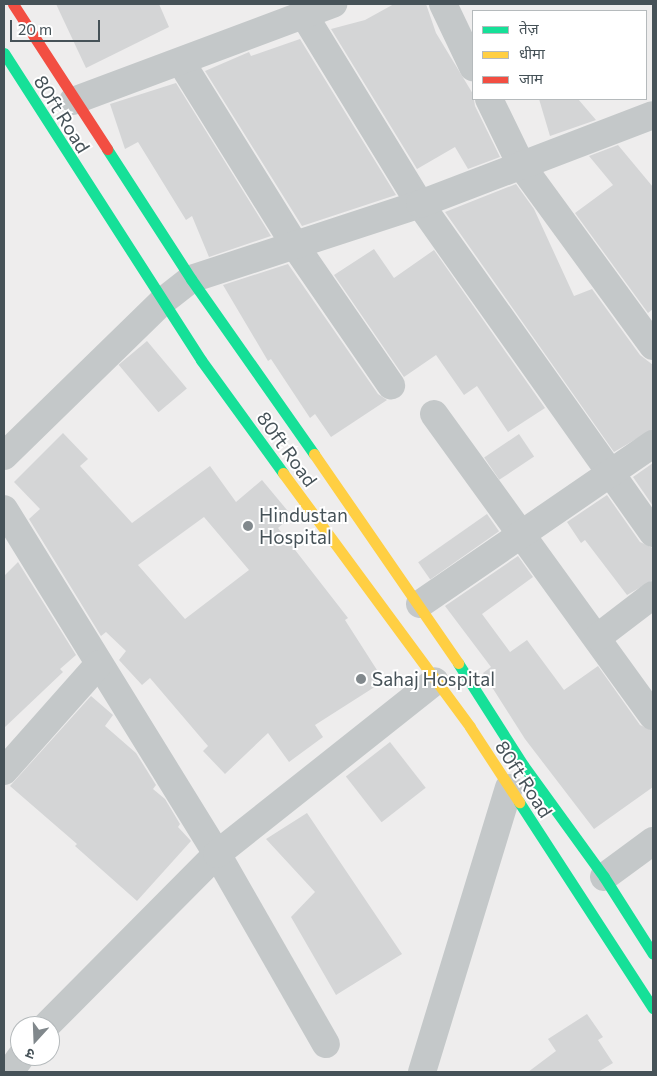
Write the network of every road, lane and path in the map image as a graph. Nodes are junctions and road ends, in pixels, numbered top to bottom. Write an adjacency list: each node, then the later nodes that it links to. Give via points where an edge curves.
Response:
1 (13, 4): 8 (main road)
2 (334, 4): 4 (street)
3 (443, 4): 7 (street)
4 (304, 15): 6 (street); 12 (street)
5 (4, 53): 15 (main road, 80ft Road)
6 (181, 62): 8 (street); 13 (street)
7 (472, 65)
8 (73, 100): 14 (main road)
9 (489, 100): 11 (street)
10 (653, 115): 11 (street)
11 (521, 165): 12 (street); 16 (street)
12 (420, 204): 13 (street); 21 (street)
13 (296, 247): 14 (street); 17 (street)
14 (190, 279): 15 (street); 26 (main road)
15 (163, 301): 20 (street); 29 (main road, 80ft Road, via 201,360)
16 (649, 332)
17 (391, 385)
18 (434, 414): 24 (street)
19 (653, 444): 21 (street)
20 (4, 456)
21 (610, 474): 23 (street); 24 (street)
22 (4, 509): 28 (street)
23 (653, 533)
24 (523, 535): 26 (street); 27 (street)
25 (653, 595): 27 (street)
26 (420, 604): 35 (main road, via 523,765)
27 (598, 636): 30 (street)
28 (99, 664): 31 (street); 34 (street)
29 (435, 681): 32 (main road, 80ft Road, via 470,727); 34 (street)
30 (653, 716)
31 (4, 771)
32 (509, 788): 37 (main road, 80ft Road); 40 (street)
33 (653, 841): 35 (street)
34 (217, 854): 38 (street); 39 (street)
35 (604, 877): 36 (main road)
36 (653, 954)
37 (653, 1008)
38 (56, 1016)
39 (326, 1044)
40 (422, 1072)

